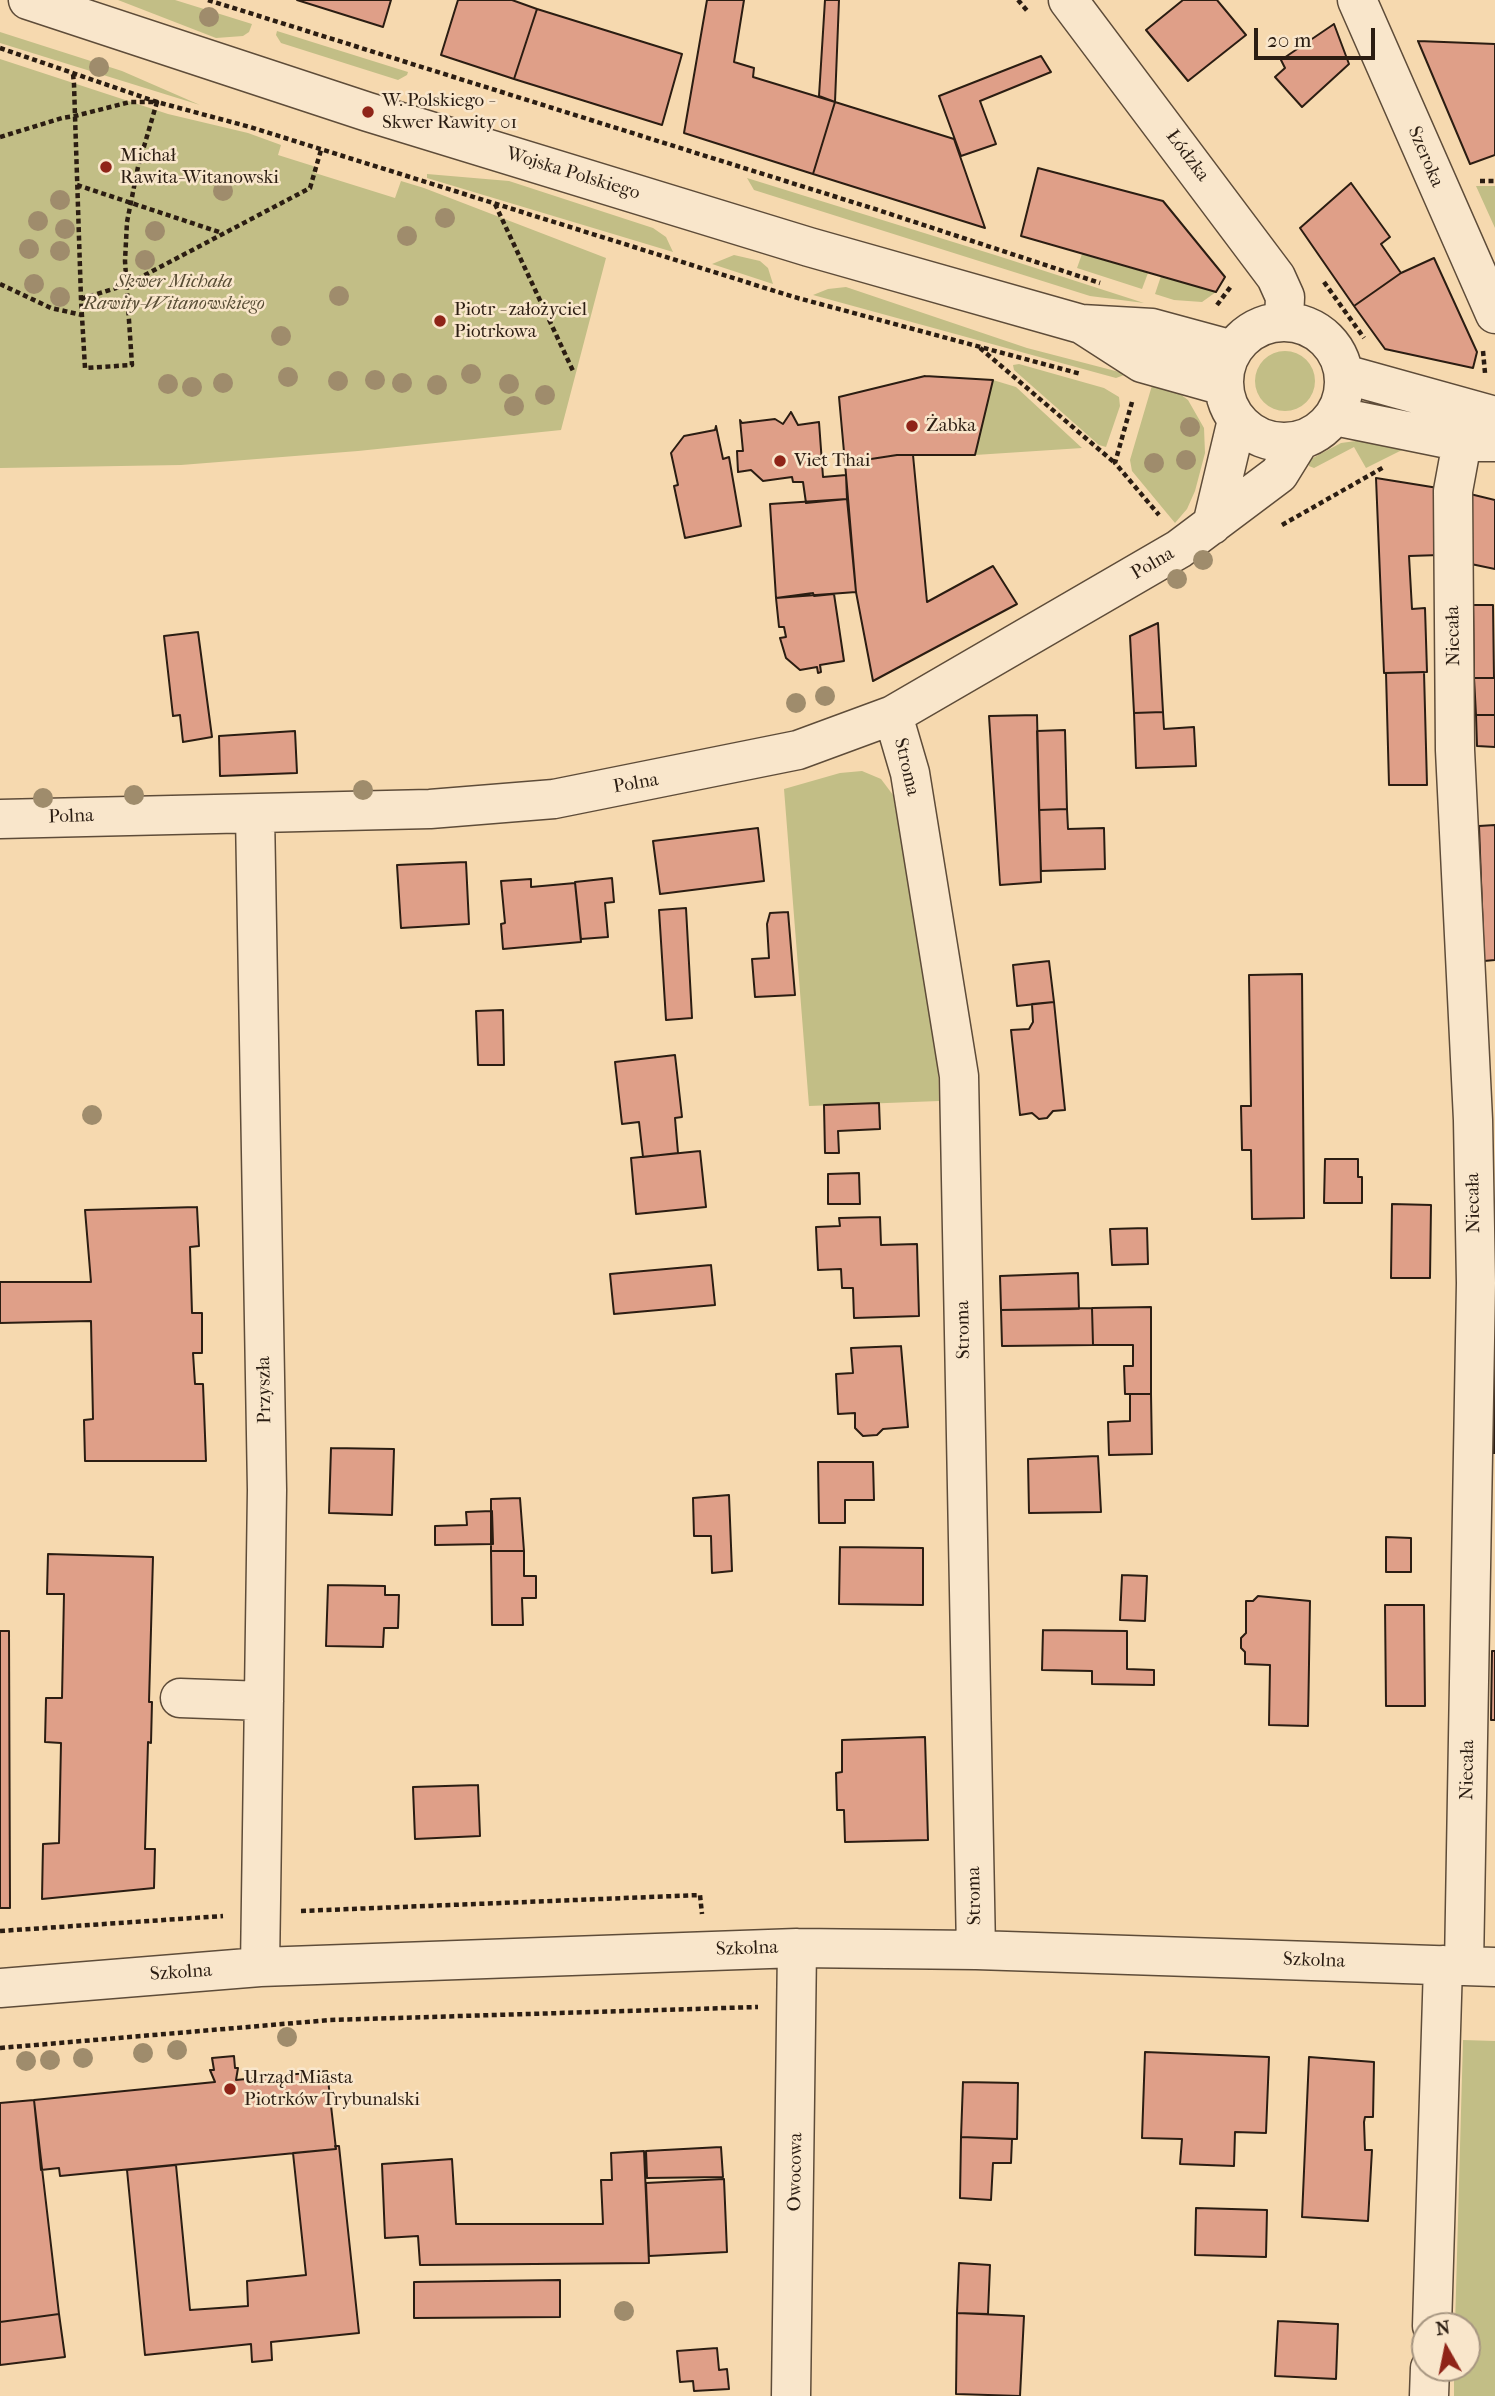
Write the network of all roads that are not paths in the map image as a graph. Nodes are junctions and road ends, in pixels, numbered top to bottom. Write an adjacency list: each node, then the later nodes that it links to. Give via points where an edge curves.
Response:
1 (1068, 0): 5 (street, Łódzka, via 1276,277 1285,297)
2 (1357, 0): 4 (street, Szeroka)
3 (47, 3): 6 (street, Wojska Polskiego, via 368,112 809,247)
4 (1495, 314)
5 (1284, 321): 7 (street, via 1255,328); 8 (street, via 1317,331 1330,342)
6 (1082, 324): 7 (street, Wojska Polskiego, via 1152,328); 9 (street, Wojska Polskiego, via 1142,363)
7 (1233, 349): 9 (street, via 1225,367)
8 (1344, 374): 10 (street, via 1343,396); 11 (street)
9 (1231, 403): 12 (street, via 1250,432 1265,439); 14 (street)
10 (1334, 416): 12 (street); 13 (street)
11 (1495, 416)
12 (1300, 440): 14 (street, Polna, via 1279,474)
13 (1479, 442): 22 (street, Niecała, via 1453,491 1455,750 1473,1120 1476,1295)
14 (1212, 525): 15 (street, Polna)
15 (893, 715): 16 (street, Polna, via 797,750 554,799 430,809); 21 (street, Stroma, via 910,773 959,1076)
16 (255, 814): 17 (street, Polna); 19 (street, Przyszła, via 267,1490)
17 (0, 819)
18 (180, 1698): 19 (street)
19 (264, 1701): 23 (street, Przyszła)
20 (797, 1948): 21 (street, Szkolna); 23 (street, Szkolna); 26 (street, Owocowa)
21 (976, 1950): 22 (street, Szkolna)
22 (1467, 1966): 25 (street, Niecała)
23 (260, 1967): 24 (street, Szkolna)
24 (0, 1987)
25 (1433, 2312)
26 (791, 2396)

